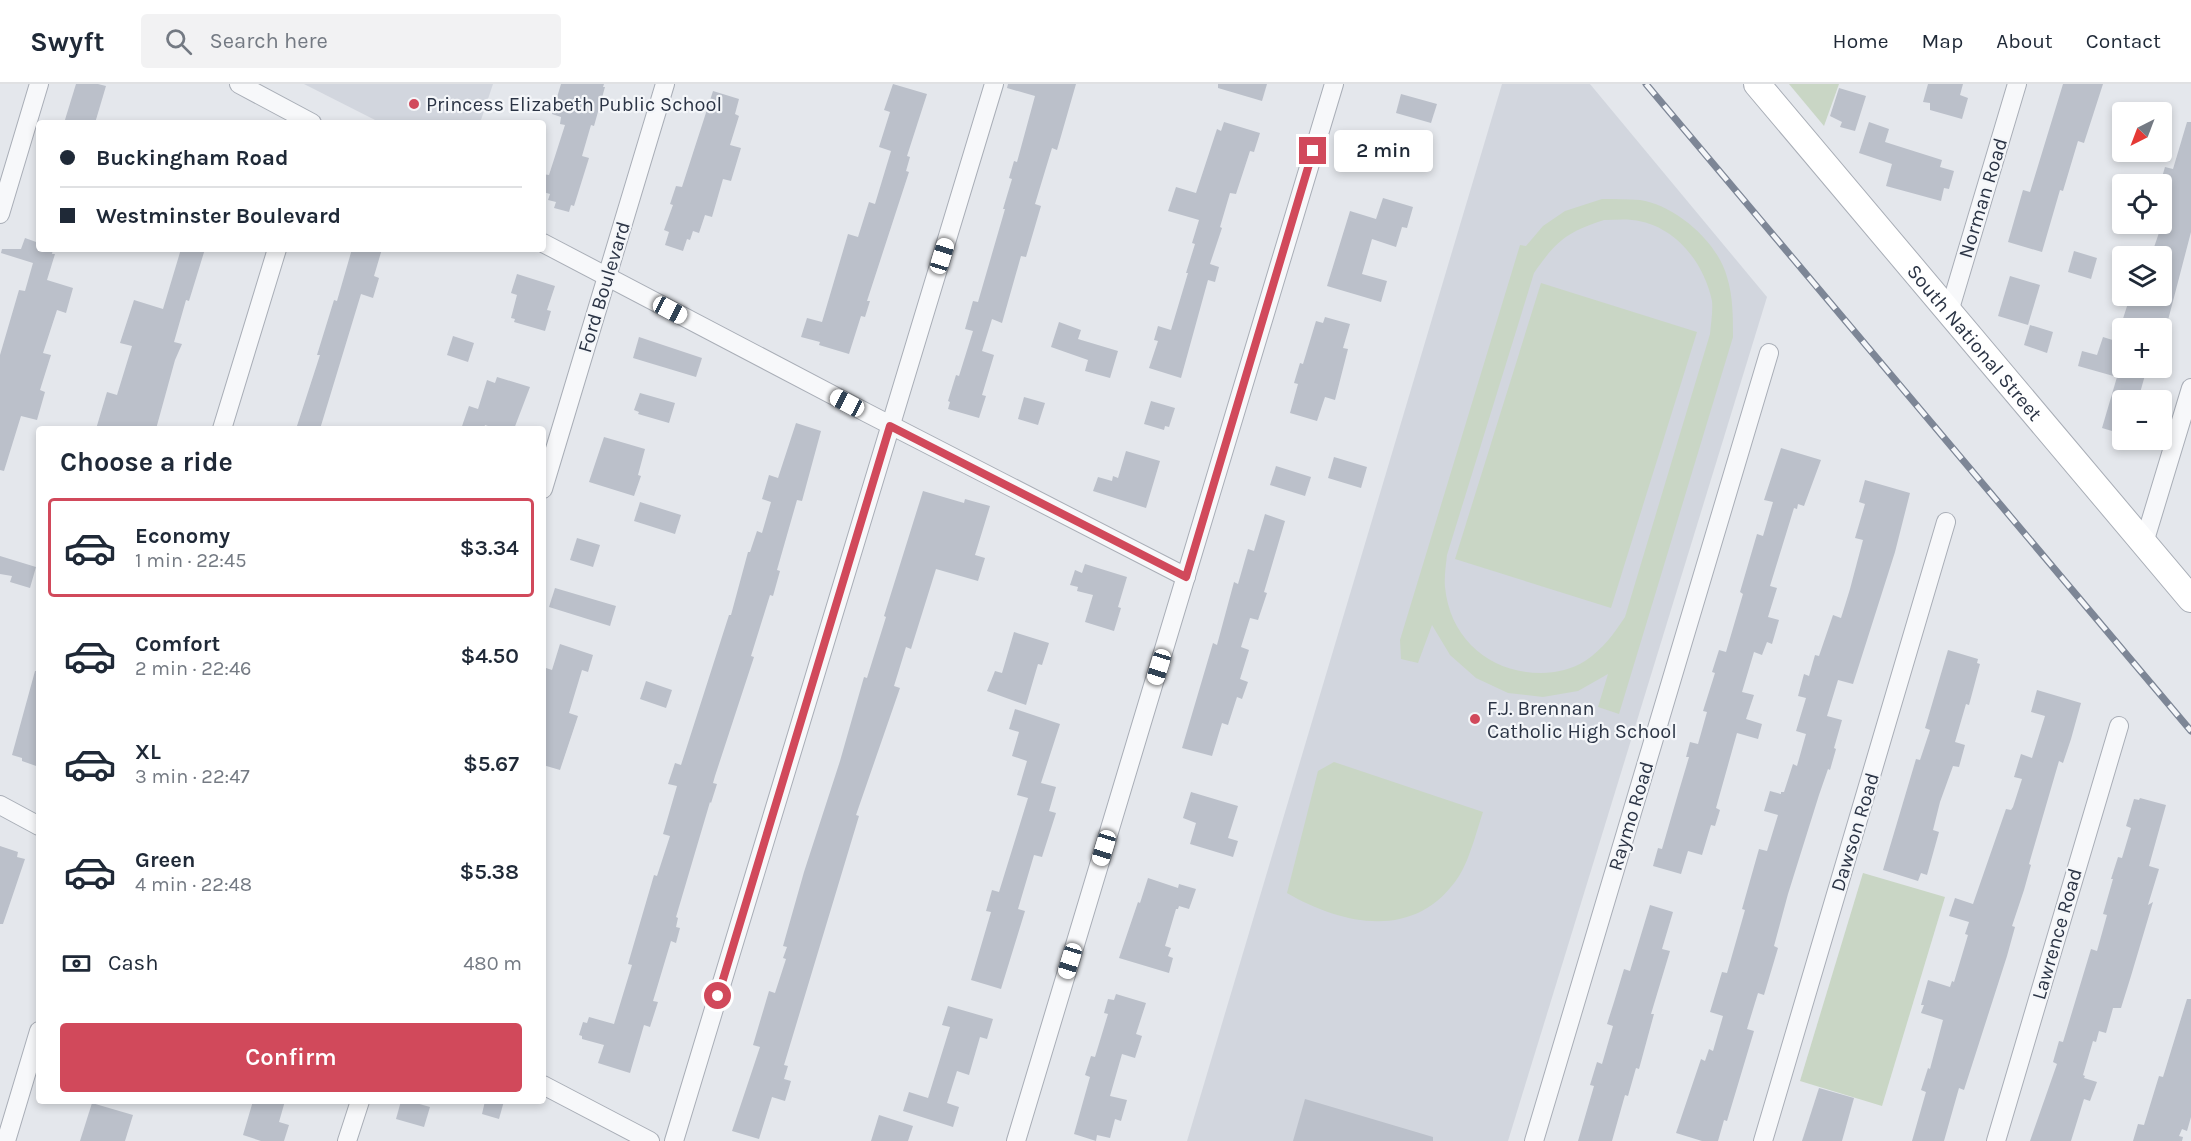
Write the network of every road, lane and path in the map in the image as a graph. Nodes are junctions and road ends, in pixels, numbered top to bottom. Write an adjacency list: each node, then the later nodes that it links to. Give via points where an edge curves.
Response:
1 (39, 84): 9 (street)
2 (239, 84): 8 (street)
3 (665, 84): 12 (street, Ford Boulevard)
4 (994, 84): 17 (street)
5 (1334, 84): 21 (street)
6 (1757, 84): 13 (street, South National Street)
7 (2017, 84): 13 (street, Norman Road)
8 (306, 120)
9 (0, 214)
10 (546, 245): 12 (street)
11 (276, 252): 16 (street)
12 (606, 277): 17 (street); 18 (street, Ford Boulevard)
13 (1949, 312): 20 (street, South National Street)
14 (1769, 353): 34 (street, Raymo Road)
15 (2191, 388): 20 (street)
16 (223, 426)
17 (890, 426): 21 (street); 32 (street)
18 (546, 479)
19 (1946, 522): 35 (street, Dawson Road)
20 (2144, 543): 22 (street, South National Street)
21 (1186, 577): 33 (street)
22 (2191, 599)
23 (2119, 726): 36 (street, Lawrence Road)
24 (0, 805): 25 (street)
25 (36, 824)
26 (36, 1041): 29 (street)
27 (546, 1087): 31 (street)
28 (359, 1104): 30 (street)
29 (6, 1141)
30 (347, 1141)
31 (650, 1141)
32 (674, 1141)
33 (1016, 1141)
34 (1534, 1141)
35 (1763, 1141)
36 (1996, 1141)

